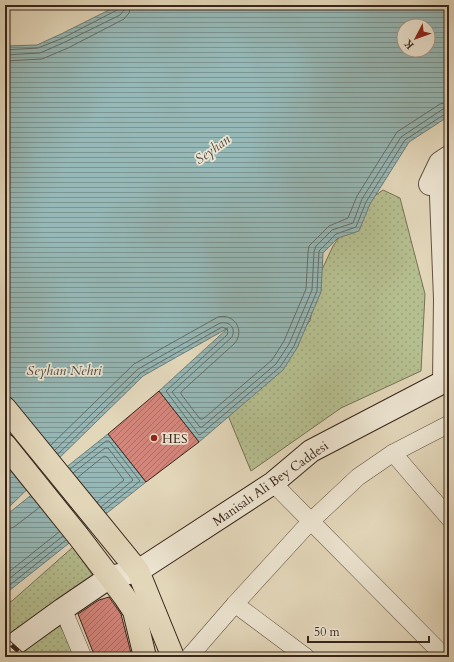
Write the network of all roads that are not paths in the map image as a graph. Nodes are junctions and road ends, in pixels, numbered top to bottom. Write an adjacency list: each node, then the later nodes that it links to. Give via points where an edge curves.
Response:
1 (449, 156): 3 (main road, via 440,163 430,184)
2 (449, 174): 3 (main road, via 442,196)
3 (446, 219): 4 (main road)
4 (446, 381): 9 (main road, Manisalı Ali Bey Caddesi, via 311,451)
5 (5, 408): 12 (main road)
6 (449, 424): 8 (street)
7 (5, 445): 13 (main road)
8 (393, 452): 10 (street); 11 (street, via 358,477)
9 (273, 483): 11 (street); 12 (main road, Manisalı Ali Bey Caddesi)
10 (447, 510)
11 (310, 522): 14 (street); 21 (street)
12 (138, 571): 13 (main road); 17 (main road)
13 (110, 577): 15 (main road); 19 (main road, via 134,611)
14 (235, 604): 17 (street); 20 (street)
15 (63, 609): 16 (main road); 18 (street)
16 (5, 652)
17 (189, 656)
18 (83, 657)
19 (145, 657)
20 (306, 657)
21 (445, 657)

